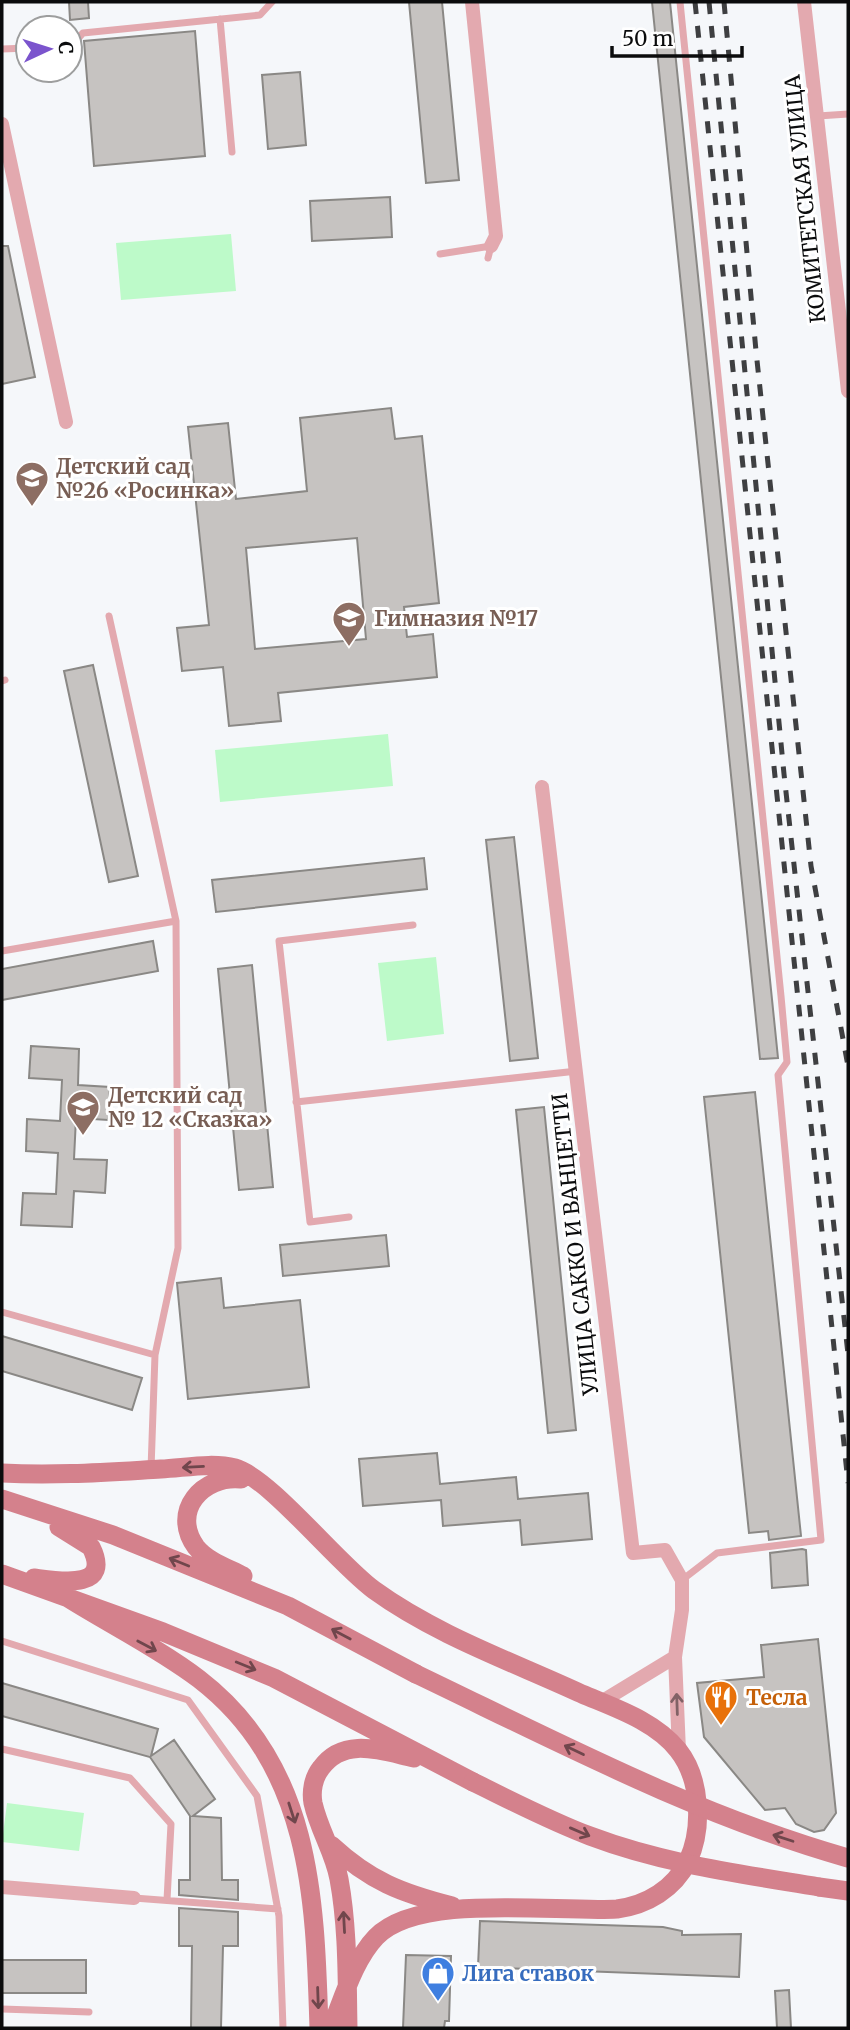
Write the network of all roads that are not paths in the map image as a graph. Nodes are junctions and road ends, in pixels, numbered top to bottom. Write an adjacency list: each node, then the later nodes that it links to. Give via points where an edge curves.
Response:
1 (272, 2): 5 (lane, via 260,15)
2 (472, 2): 11 (street, via 496,236)
3 (680, 2): 30 (lane, via 787,1062 778,1075 821,1540 717,1553)
4 (804, 2): 8 (street, КОМИТЕТСКАЯ УЛИЦА)
5 (220, 19): 6 (lane); 10 (lane)
6 (84, 33)
7 (848, 114): 8 (lane)
8 (817, 116): 13 (street, КОМИТЕТСКАЯ УЛИЦА)
9 (2, 124): 14 (street)
10 (232, 152)
11 (489, 252): 12 (lane)
12 (440, 254)
13 (848, 391)
14 (66, 422)
15 (109, 616): 17 (lane)
16 (542, 787): 20 (street, УЛИЦА САККО И ВАНЦЕТТИ)
17 (176, 921): 19 (lane); 24 (lane, via 178,1248)
18 (413, 925): 21 (lane, via 279,941)
19 (2, 951)
20 (577, 1071): 21 (lane); 30 (street, УЛИЦА САККО И ВАНЦЕТТИ, via 633,1553 665,1550)
21 (296, 1102): 22 (lane, via 310,1222)
22 (349, 1217)
23 (2, 1312): 24 (lane)
24 (155, 1355): 25 (lane)
25 (151, 1470): 26 (main road); 27 (main road, one-way to 25, via 234,1468)
26 (2, 1473)
27 (257, 1482): 32 (main road, via 228,1478 204,1486 191,1504 188,1530 204,1555); 35 (main road, via 359,1578 395,1604)
28 (8, 1502): 29 (main road, via 85,1541 96,1562 90,1576 73,1582); 32 (main road, one-way to 28, via 113,1535)
29 (2, 1574): 31 (main road)
30 (682, 1580): 34 (street)
31 (68, 1598): 38 (main road, one-way to 38, via 274,1678); 51 (main road, one-way to 51, via 200,1680 237,1715 272,1765 288,1801 310,1881)
32 (288, 1606): 40 (main road, one-way to 32, bridge, via 742,1825 675,1798 416,1674)
33 (2, 1641): 45 (lane, via 188,1700 257,1796)
34 (675, 1657): 35 (street); 37 (street, one-way to 34)
35 (601, 1702): 37 (main road, via 646,1724)
36 (2, 1749): 44 (lane, via 130,1777 171,1824)
37 (679, 1751): 46 (main road, via 696,1793 697,1831 684,1868 658,1896 617,1909)
38 (439, 1764): 39 (main road, via 366,1747 330,1758 313,1784 313,1801); 42 (main road, one-way to 42, bridge, via 578,1831 634,1851 693,1866)
39 (330, 1844): 46 (main road, via 394,1890); 47 (main road, one-way to 39, via 343,1899)
40 (848, 1858)
41 (2, 1887): 43 (street)
42 (848, 1891)
43 (134, 1898): 44 (lane)
44 (167, 1900): 45 (lane)
45 (278, 1909): 50 (lane)
46 (463, 1909): 47 (main road, via 410,1917 384,1929 367,1950)
47 (347, 1990): 52 (main road); 53 (main road)
48 (2, 2009): 49 (lane)
49 (89, 2012)
50 (283, 2028)
51 (319, 2028)
52 (331, 2028)
53 (348, 2028)

